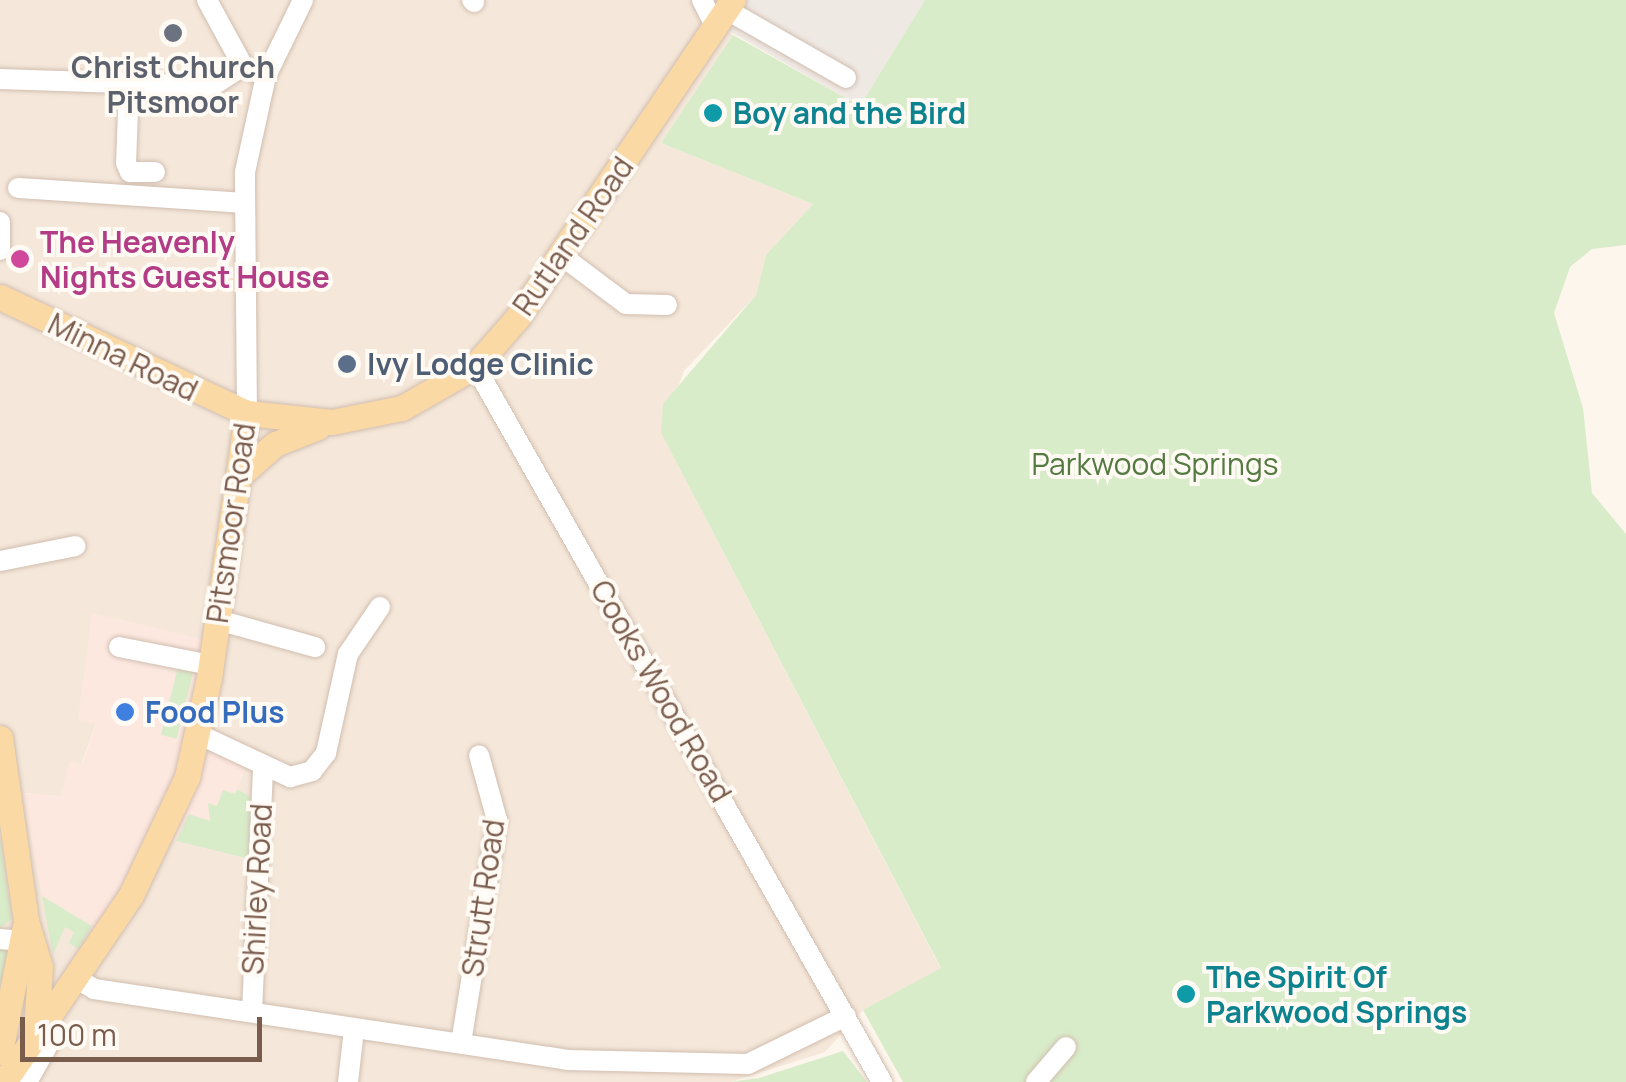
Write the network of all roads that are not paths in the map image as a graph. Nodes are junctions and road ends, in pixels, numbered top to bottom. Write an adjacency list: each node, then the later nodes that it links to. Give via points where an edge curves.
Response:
1 (208, 0): 5 (street)
2 (303, 0): 6 (street, Pitsmoor Road)
3 (702, 0): 4 (street)
4 (725, 12): 7 (street); 15 (main road, Rutland Road)
5 (243, 66): 6 (street); 9 (street, via 212,86)
6 (266, 76): 12 (street, Pitsmoor Road)
7 (846, 78)
8 (0, 79): 9 (street)
9 (129, 83): 10 (street, via 126,163 130,172)
10 (155, 172)
11 (18, 188): 12 (street)
12 (243, 202): 19 (street, Pitsmoor Road)
13 (0, 222): 14 (street)
14 (0, 250)
15 (562, 256): 17 (street, via 626,304); 18 (main road, Rutland Road)
16 (0, 296): 19 (main road, Minna Road)
17 (667, 305)
18 (475, 366): 20 (main road, Rutland Road, via 402,408); 36 (street, Cooks Wood Road)
19 (247, 413): 20 (main road, Rutland Road); 21 (main road, Pitsmoor Road)
20 (332, 422): 21 (main road, via 275,444)
21 (242, 474): 25 (main road, Pitsmoor Road)
22 (76, 546): 23 (street)
23 (0, 562)
24 (380, 607): 32 (street, via 343,667 320,763 290,776)
25 (218, 620): 27 (street); 28 (main road, Pitsmoor Road)
26 (119, 646): 28 (street)
27 (315, 647)
28 (212, 664): 29 (main road, Pitsmoor Road)
29 (198, 734): 32 (street); 34 (main road, Pitsmoor Road, via 164,833)
30 (0, 738): 33 (main road)
31 (479, 755): 39 (street, Strutt Road, via 496,820)
32 (264, 766): 35 (street, Shirley Road)
33 (16, 934): 37 (main road, via 40,967); 41 (main road)
34 (77, 979): 35 (street, via 94,989); 37 (main road, Pitsmoor Road)
35 (252, 1012): 38 (street)
36 (846, 1016): 39 (street, via 772,1056 727,1067 621,1057 568,1060); 45 (street, Cooks Wood Road)
37 (42, 1025): 42 (main road); 43 (street, Pitsmoor Road, via 52,1036)
38 (354, 1029): 39 (street); 44 (street)
39 (461, 1043)
40 (1066, 1047): 46 (street)
41 (0, 1052)
42 (4, 1082)
43 (27, 1082)
44 (348, 1082)
45 (882, 1082)
46 (1036, 1082)

